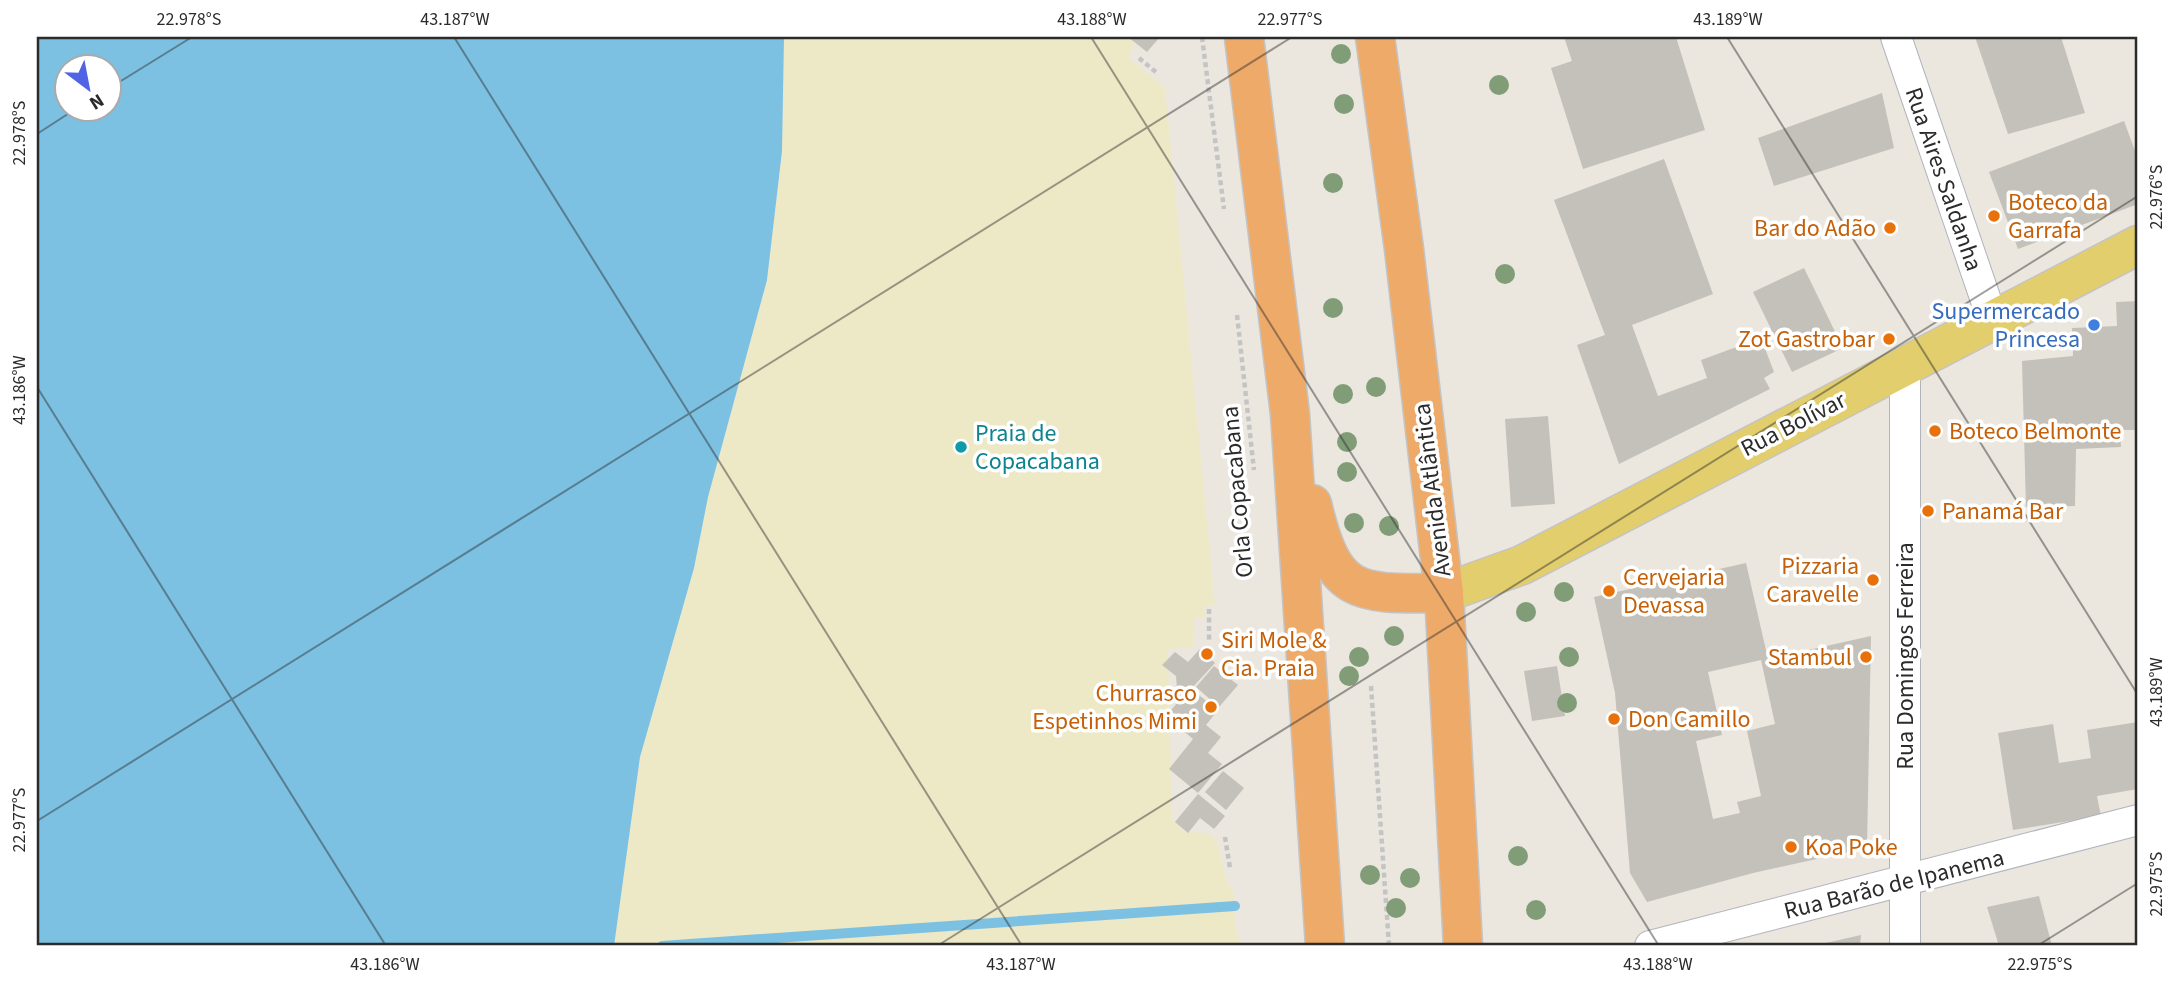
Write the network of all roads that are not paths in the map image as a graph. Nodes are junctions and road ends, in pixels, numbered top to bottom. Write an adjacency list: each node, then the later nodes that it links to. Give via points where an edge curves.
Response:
1 (1244, 37): 7 (highway)
2 (1375, 37): 8 (highway, Avenida Atlântica)
3 (1896, 37): 5 (street, Rua Aires Saldanha)
4 (2138, 246): 5 (main road, Rua Bolívar)
5 (1993, 321): 6 (main road, Rua Bolívar)
6 (1905, 366): 8 (main road, Rua Bolívar, via 1522,565); 10 (street, Rua Domingos Ferreira)
7 (1290, 414): 8 (highway, via 1319,531 1328,557 1342,577 1367,592); 11 (highway)
8 (1444, 593): 12 (highway, Avenida Atlântica)
9 (2138, 820): 10 (street, Rua Barão de Ipanema)
10 (1905, 882): 13 (street, Rua Barão de Ipanema); 14 (street, Rua Domingos Ferreira)
11 (1325, 946)
12 (1462, 946)
13 (1650, 946)
14 (1905, 946)

